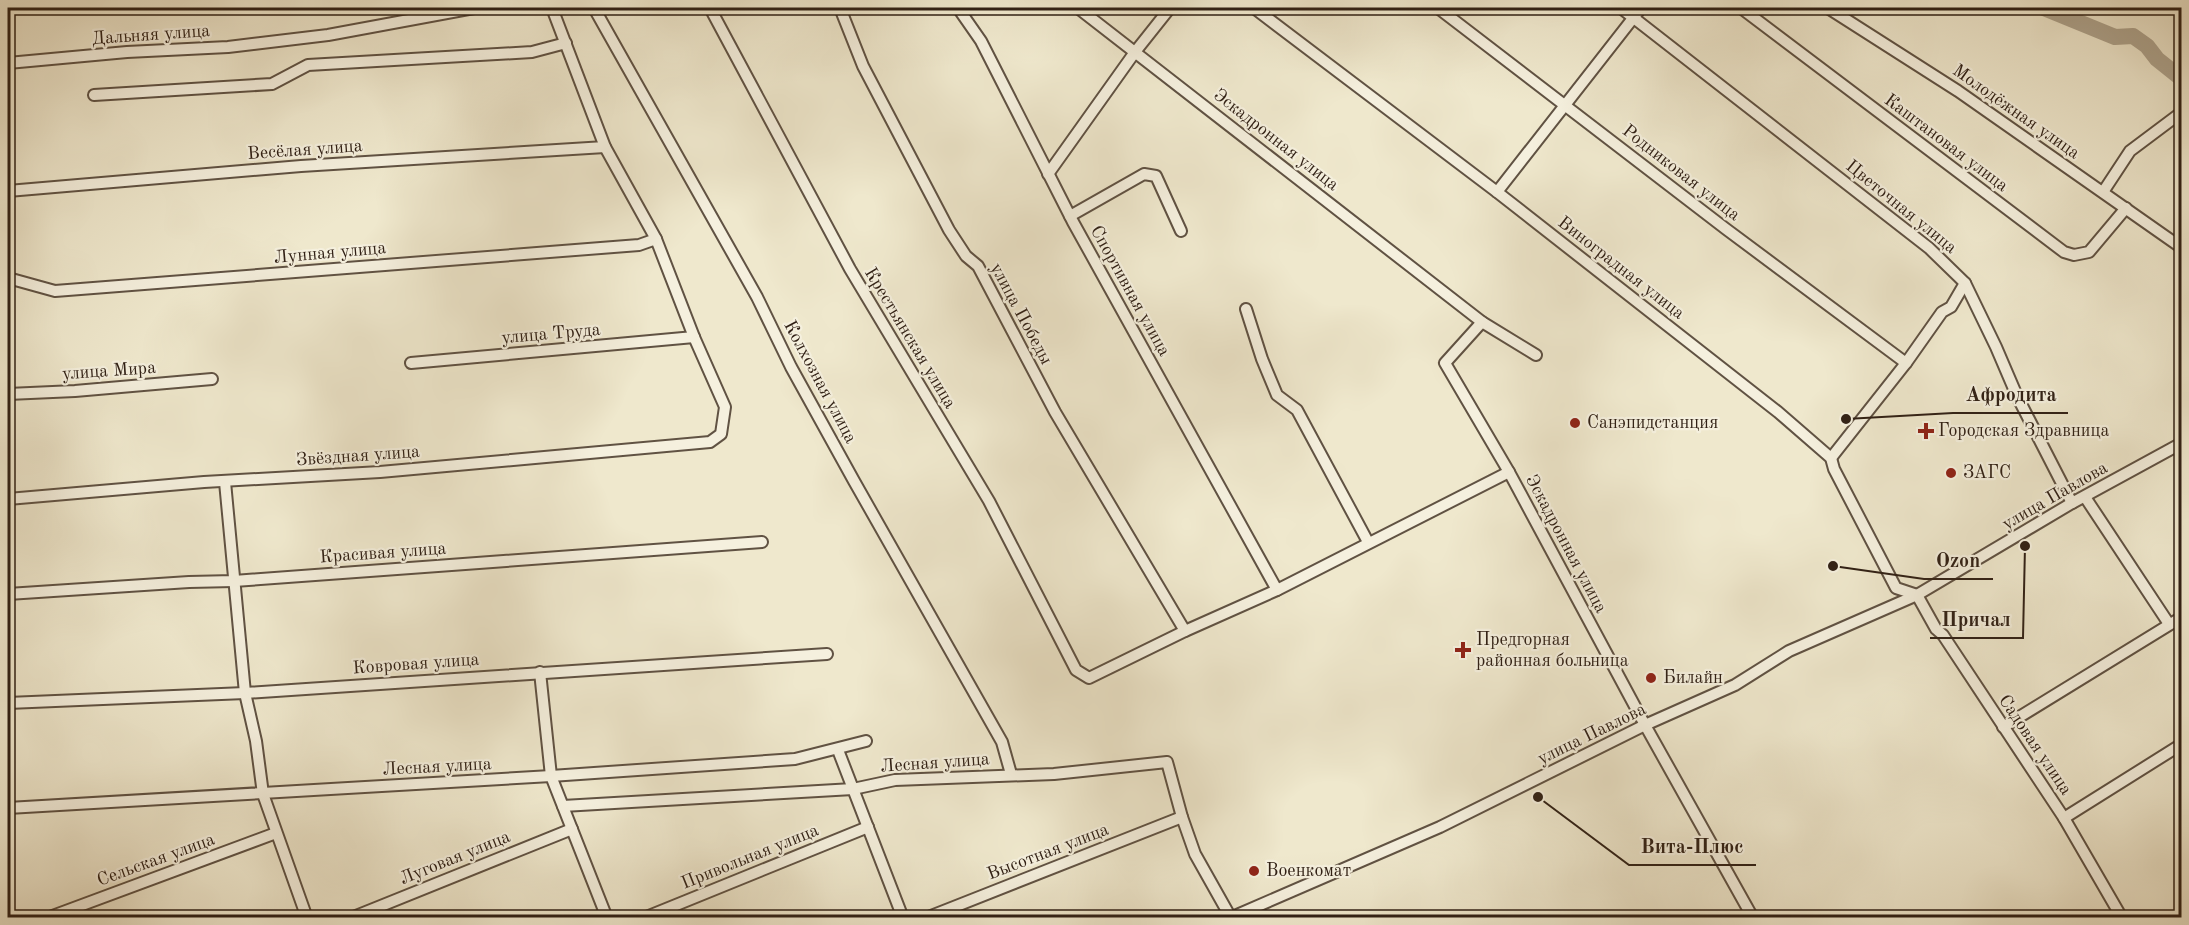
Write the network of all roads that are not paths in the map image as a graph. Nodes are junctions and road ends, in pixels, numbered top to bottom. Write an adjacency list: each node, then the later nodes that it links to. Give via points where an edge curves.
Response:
1 (474, 8): 18 (street, Дальняя улица, via 250,45)
2 (552, 8): 16 (street)
3 (594, 8): 67 (street, Колхозная улица, via 1002,742)
4 (710, 8): 57 (street, Крестьянская улица, via 850,269 989,501 1076,670 1089,678)
5 (840, 8): 57 (street, улица Победы, via 863,66 949,230 966,256 978,266 1055,412)
6 (958, 8): 23 (street, Спортивная улица, via 981,41)
7 (1078, 8): 17 (street, Эскадронная улица)
8 (1170, 8): 17 (street)
9 (1254, 8): 25 (street, Виноградная улица)
10 (1438, 8): 20 (street, Родниковая улица)
11 (1621, 8): 15 (street, Цветочная улица)
12 (1641, 8): 15 (street)
13 (1741, 8): 27 (street, Каштановая улица, via 2064,252 2089,252)
14 (1828, 8): 26 (street, Молодёжная улица, via 1958,91)
15 (1634, 17): 20 (street); 33 (street, Цветочная улица, via 1929,248)
16 (566, 43): 19 (street, via 532,52 308,65 272,84); 22 (street)
17 (1135, 52): 23 (street); 35 (street, Эскадронная улица)
18 (8, 63)
19 (94, 95)
20 (1564, 104): 25 (street); 39 (street, Родниковая улица)
21 (2181, 112): 26 (street, via 2130,151)
22 (605, 147): 24 (street, Весёлая улица, via 301,166); 30 (street)
23 (1048, 174): 28 (street, Спортивная улица)
24 (8, 191)
25 (1497, 192): 43 (street, Виноградная улица)
26 (2103, 192): 27 (street, Молодёжная улица)
27 (2126, 208): 31 (street, Молодёжная улица)
28 (1070, 216): 29 (street, via 1144,174 1156,176); 52 (street, Спортивная улица)
29 (1181, 231)
30 (656, 239): 32 (street, Лунная улица, via 627,246 55,291); 36 (street)
31 (2181, 248)
32 (8, 278)
33 (1965, 283): 39 (street); 48 (street, Цветочная улица, via 2017,396)
34 (1246, 309): 50 (street, via 1277,394 1297,410)
35 (1482, 322): 37 (street, Эскадронная улица); 44 (street, Эскадронная улица, via 1445,363)
36 (694, 337): 38 (street, улица Труда); 45 (street, Звёздная улица, via 725,407 721,434 710,441)
37 (1536, 354)
38 (411, 363)
39 (1906, 363): 43 (street)
40 (212, 380): 41 (street, улица Мира)
41 (8, 394)
42 (2181, 443): 46 (street, улица Павлова)
43 (1831, 458): 54 (street, Виноградная улица, via 1896,588)
44 (1509, 472): 50 (street); 62 (street, Эскадронная улица)
45 (225, 483): 47 (street, Звёздная улица); 51 (street)
46 (2085, 497): 48 (street, улица Павлова); 56 (street)
47 (8, 499)
48 (2073, 503): 54 (street, улица Павлова)
49 (762, 542): 51 (street, Красивая улица)
50 (1368, 542): 52 (street)
51 (234, 581): 53 (street, Красивая улица); 60 (street)
52 (1277, 590): 57 (street)
53 (8, 594)
54 (1917, 595): 62 (street, улица Павлова, via 1789,651 1735,685); 63 (street, Садовая улица)
55 (2181, 617): 56 (street)
56 (2169, 624): 63 (street)
57 (1185, 631)
58 (827, 654): 59 (street, Ковровая улица)
59 (540, 672): 60 (street, Ковровая улица); 68 (street)
60 (245, 693): 61 (street, Ковровая улица); 70 (street)
61 (8, 703)
62 (1645, 725): 78 (street, улица Павлова, via 1440,827); 86 (street, Эскадронная улица)
63 (2003, 727): 74 (street, Садовая улица)
64 (866, 741): 66 (street, Лесная улица)
65 (2181, 744): 74 (street)
66 (838, 750): 68 (street, Лесная улица, via 795,759); 69 (street)
67 (1011, 774): 69 (street, Лесная улица, via 895,780); 73 (street, Лесная улица, via 1054,774 1167,762)
68 (551, 776): 70 (street, Лесная улица); 71 (street)
69 (853, 789): 71 (street, Лесная улица); 75 (street)
70 (263, 794): 72 (street, Лесная улица); 77 (street)
71 (562, 806): 76 (street)
72 (8, 808)
73 (1182, 818): 78 (street, via 1196,854); 85 (street, Высотная улица)
74 (2064, 818): 87 (street, Садовая улица)
75 (868, 827): 83 (street, Привольная улица); 84 (street)
76 (572, 829): 81 (street, Луговая улица); 82 (street)
77 (276, 833): 79 (street, Сельская улица); 80 (street)
78 (1230, 917)
79 (47, 918)
80 (307, 918)
81 (351, 918)
82 (607, 918)
83 (644, 918)
84 (903, 918)
85 (926, 918)
86 (1753, 918)
87 (2122, 918)

